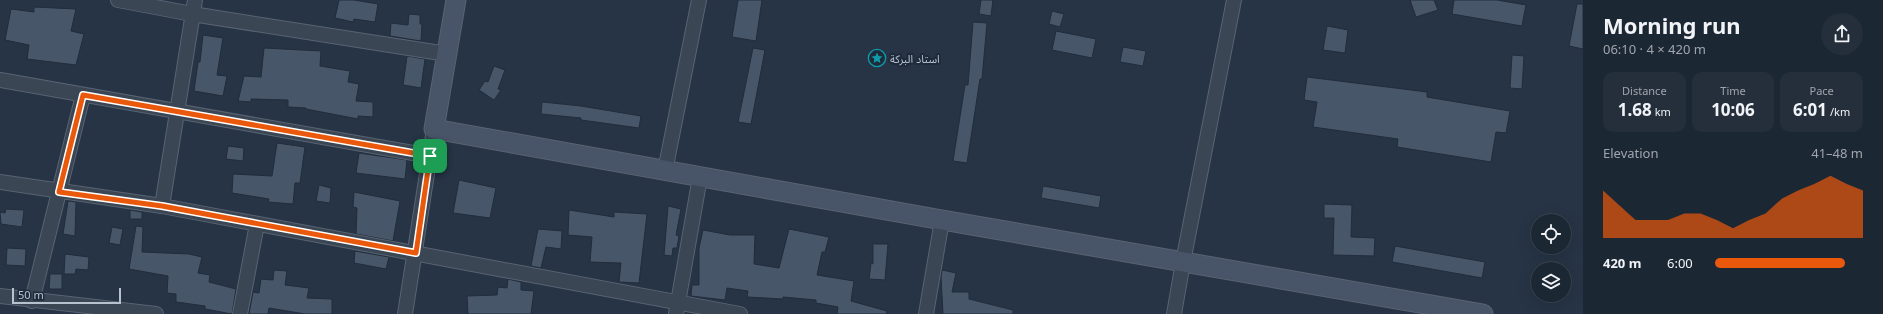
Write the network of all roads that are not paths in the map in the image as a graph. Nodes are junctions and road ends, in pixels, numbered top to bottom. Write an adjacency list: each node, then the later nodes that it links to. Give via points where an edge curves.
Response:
1 (118, 0): 6 (street)
2 (195, 0): 6 (street)
3 (456, 0): 7 (street)
4 (699, 0): 13 (street)
5 (1234, 0): 21 (street)
6 (192, 14): 7 (street); 10 (street)
7 (446, 54): 11 (street)
8 (0, 80): 9 (street)
9 (83, 95): 10 (street); 16 (street)
10 (176, 111): 12 (street); 17 (street)
11 (434, 129): 12 (street); 13 (street)
12 (430, 156): 20 (street)
13 (665, 171): 14 (street)
14 (700, 177): 18 (street); 24 (street)
15 (0, 182): 16 (street)
16 (59, 192): 17 (street); 23 (street)
17 (162, 206): 19 (street)
18 (942, 220): 21 (street); 31 (street)
19 (256, 224): 20 (street); 28 (street)
20 (416, 253): 24 (street); 29 (street)
21 (1183, 262): 25 (street); 32 (street)
22 (0, 296): 23 (street)
23 (32, 301): 26 (street)
24 (677, 309): 30 (street)
25 (1435, 310): 33 (street)
26 (138, 312): 27 (street)
27 (156, 314)
28 (240, 314)
29 (405, 314)
30 (740, 314)
31 (926, 314)
32 (1174, 314)
33 (1483, 314)

